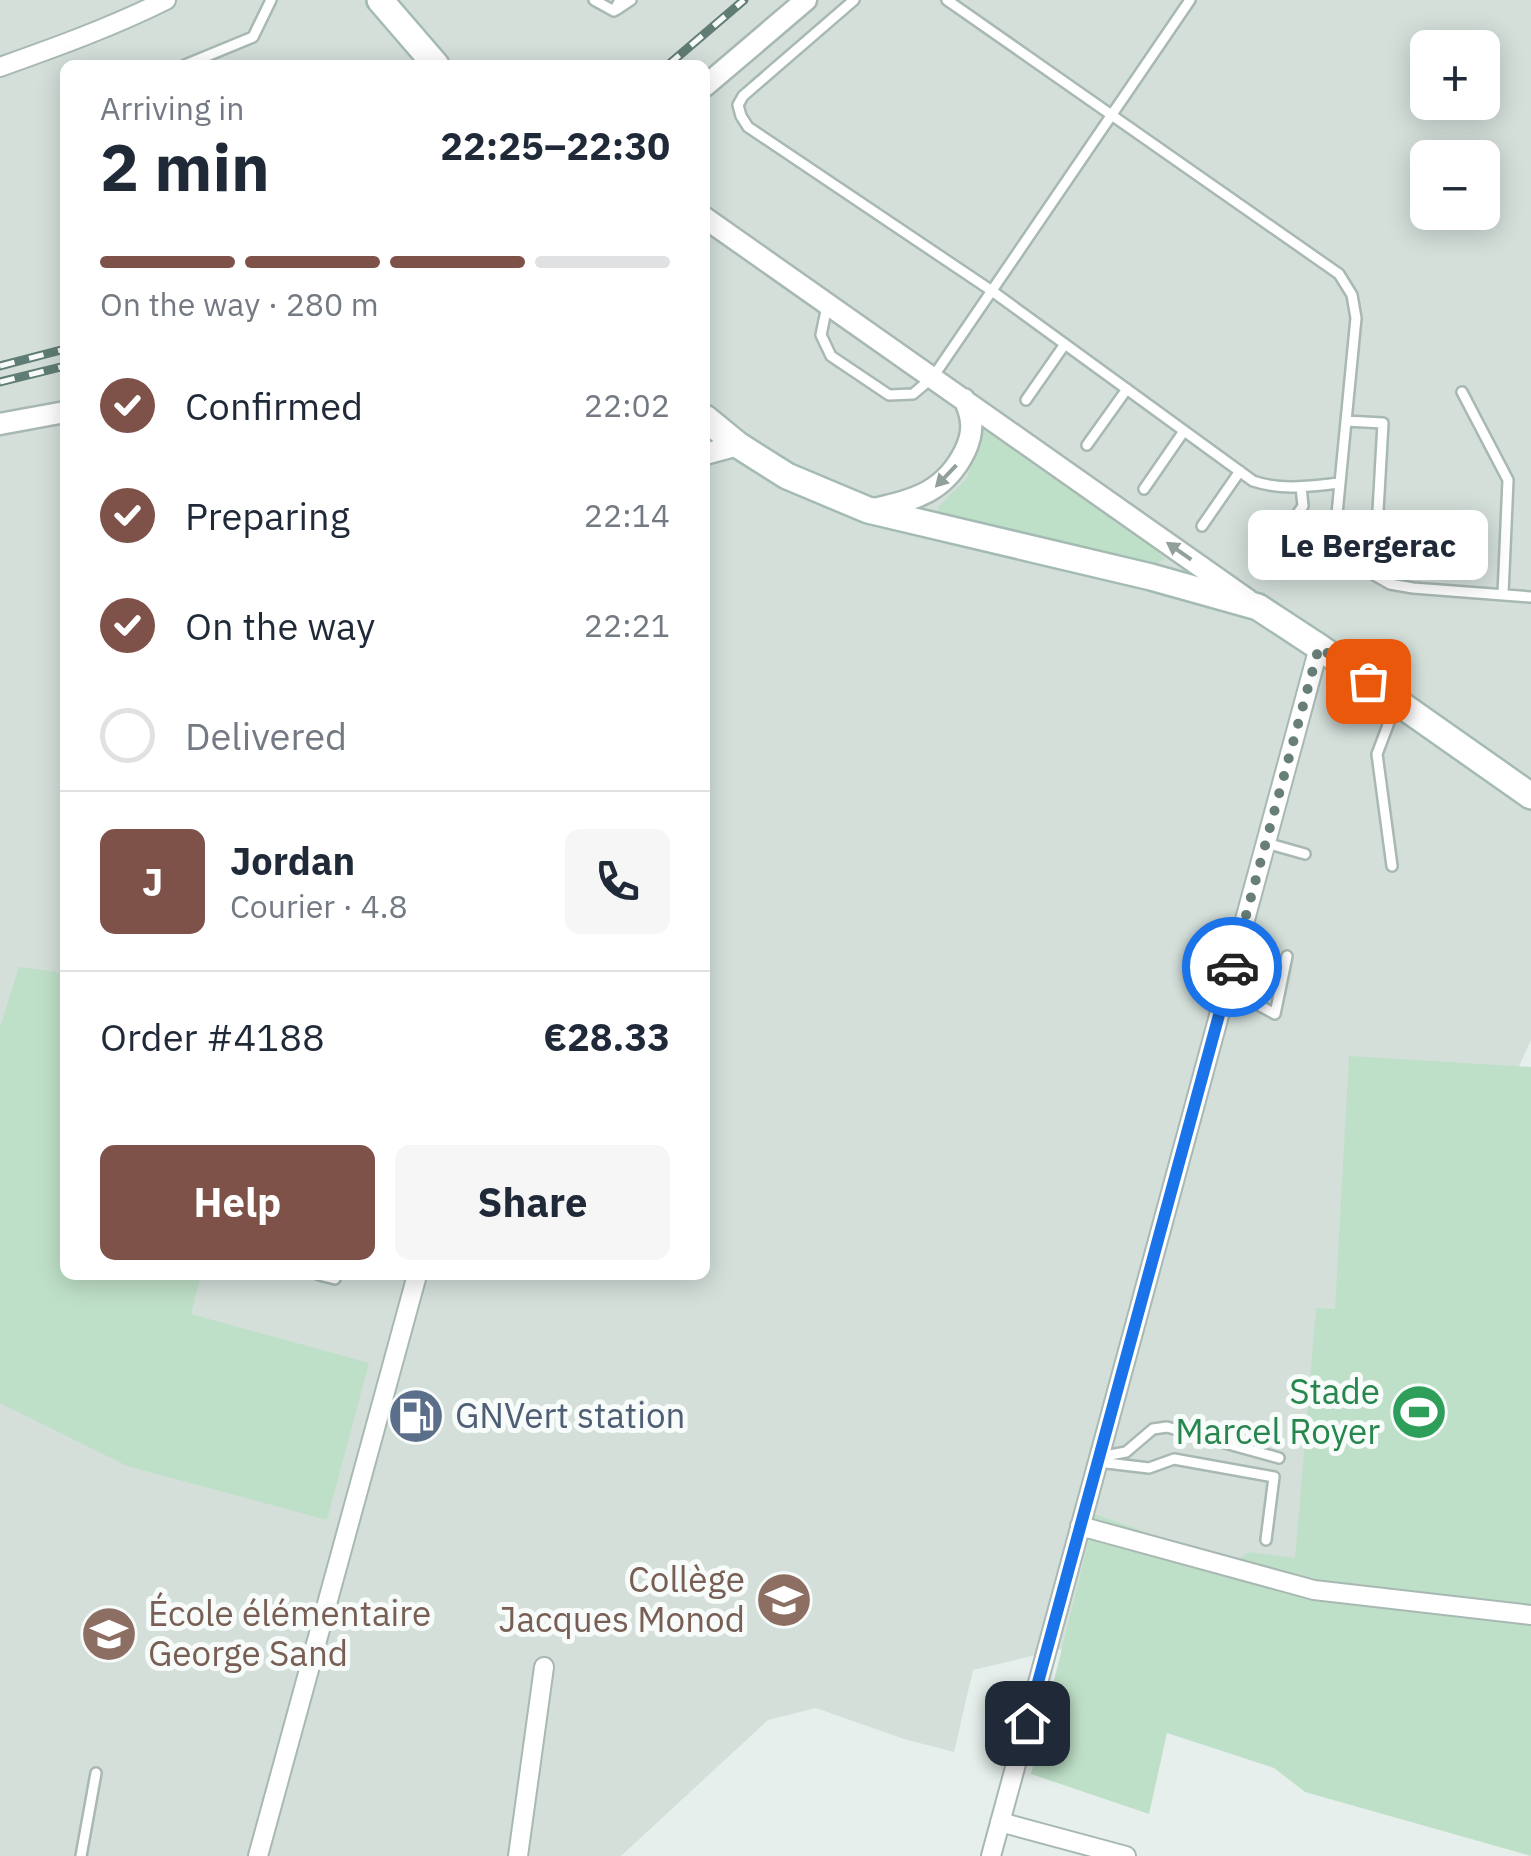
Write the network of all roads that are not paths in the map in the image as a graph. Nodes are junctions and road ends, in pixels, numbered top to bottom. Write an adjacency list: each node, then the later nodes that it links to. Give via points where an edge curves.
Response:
1 (166, 0): 14 (street)
2 (271, 0): 12 (lane, via 253,37)
3 (380, 0): 13 (main road)
4 (594, 0): 11 (lane)
5 (620, 0): 11 (lane)
6 (631, 0): 11 (lane)
7 (806, 0): 15 (street)
8 (854, 0): 18 (lane, via 743,96 741,116 748,127)
9 (947, 0): 16 (lane)
10 (1190, 0): 16 (lane)
11 (614, 11)
12 (198, 60)
13 (432, 60)
14 (0, 67)
15 (710, 82)
16 (1112, 114): 18 (lane); 27 (lane, via 1339,274 1356,318)
17 (710, 221): 19 (street)
18 (992, 291): 20 (lane); 21 (lane)
19 (827, 303): 21 (street); 21 (lane, via 821,335 831,356 889,395 913,394)
20 (1065, 344): 22 (lane); 25 (lane)
21 (933, 377): 24 (street)
22 (1127, 389): 30 (lane); 32 (lane)
23 (1462, 392): 42 (lane, via 1508,480)
24 (964, 399): 38 (street, one-way to 38, via 972,435 957,467 938,487); 44 (street, one-way to 24)
25 (1026, 400)
26 (60, 413): 29 (street)
27 (1346, 421): 35 (lane); 39 (lane, via 1384,423)
28 (710, 422): 31 (main road)
29 (0, 424)
30 (1184, 430): 34 (lane); 37 (lane)
31 (738, 445): 33 (street); 38 (main road, via 787,476)
32 (1087, 446)
33 (710, 453)
34 (1240, 471): 36 (lane, via 1270,487); 40 (lane)
35 (1340, 483): 36 (lane); 42 (lane, via 1343,534 1370,572 1402,586)
36 (1302, 487): 41 (lane, via 1303,506)
37 (1144, 489)
38 (868, 510): 44 (main road)
39 (1378, 511)
40 (1202, 526)
41 (1260, 567)
42 (1503, 594): 43 (lane)
43 (1531, 596)
44 (1258, 607): 45 (main road)
45 (1319, 647): 46 (main road); 48 (street)
46 (1397, 702): 47 (main road); 50 (lane, via 1377,754)
47 (1531, 796)
48 (1266, 843): 49 (lane); 52 (street)
49 (1305, 854)
50 (1392, 866)
51 (1287, 956): 52 (lane, via 1275,1014)
52 (1226, 992): 55 (street)
53 (416, 1280): 63 (street)
54 (1279, 1458): 55 (lane, via 1167,1427)
55 (1099, 1460): 56 (street); 57 (lane, via 1148,1468 1174,1459 1274,1477)
56 (1080, 1526): 58 (street, via 1314,1590); 61 (street)
57 (1266, 1540)
58 (1531, 1615)
59 (544, 1667): 64 (street)
60 (96, 1774): 62 (lane)
61 (1000, 1822): 65 (street); 66 (street)
62 (81, 1856)
63 (258, 1856)
64 (518, 1856)
65 (991, 1856)
66 (1126, 1856)

